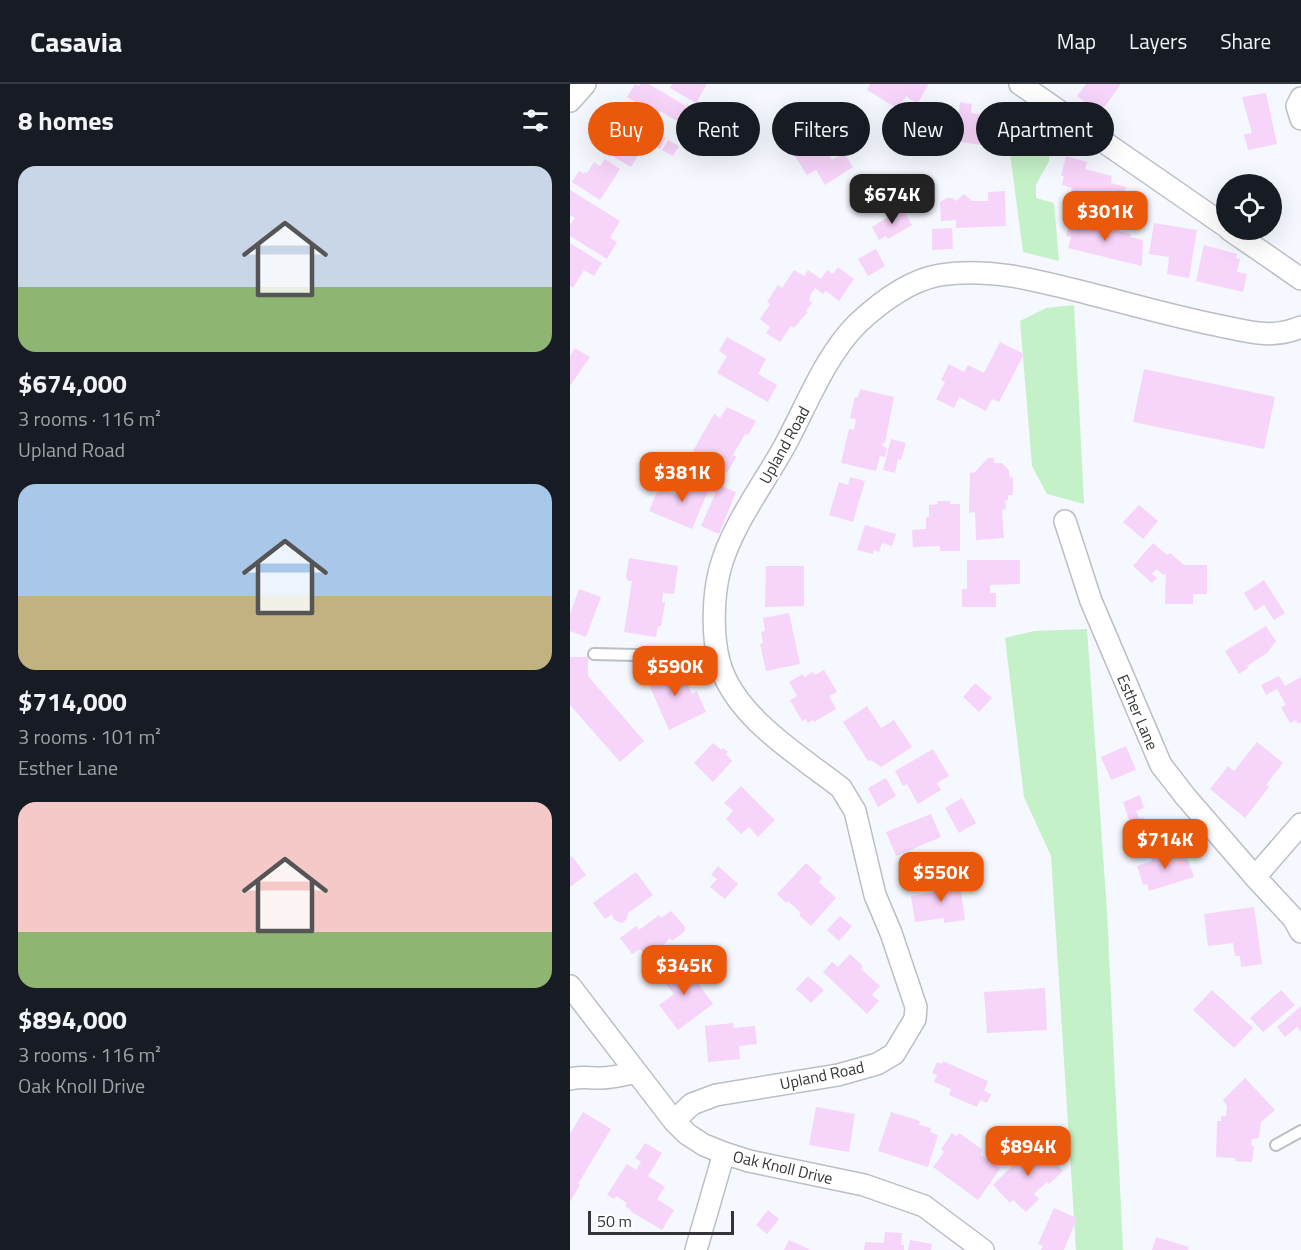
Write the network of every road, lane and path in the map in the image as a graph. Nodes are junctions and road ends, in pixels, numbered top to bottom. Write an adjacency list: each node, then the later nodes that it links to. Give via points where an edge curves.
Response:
1 (585, 84): 4 (street)
2 (1020, 84): 6 (street)
3 (1301, 98): 5 (street, via 1297,106)
4 (570, 102)
5 (1301, 119)
6 (1216, 219)
7 (1246, 240): 8 (street)
8 (1301, 279)
9 (1301, 327): 12 (street, Upland Road, via 1270,335 1184,318 1029,278 978,272 939,275 911,284 856,325 829,361 737,528 720,567 715,592)
10 (1065, 521): 14 (street, Esther Lane, via 1091,601 1161,765)
11 (594, 654): 12 (lane)
12 (718, 657): 19 (street, Upland Road, via 734,693 770,734 848,796 875,895 916,1007 915,1019 894,1054 877,1064 838,1075 716,1095 692,1104)
13 (1301, 824): 14 (street)
14 (1255, 877): 15 (street, Esther Lane)
15 (1301, 932)
16 (570, 986): 17 (street, Oak Knoll Drive)
17 (636, 1071): 18 (street, via 615,1077); 19 (street, Oak Knoll Drive)
18 (570, 1079)
19 (674, 1121): 22 (street, Oak Knoll Drive, via 704,1145)
20 (1301, 1131): 21 (lane)
21 (1276, 1145)
22 (724, 1153): 23 (street); 24 (street, Oak Knoll Drive, via 864,1185 924,1206)
23 (696, 1250)
24 (982, 1250)

